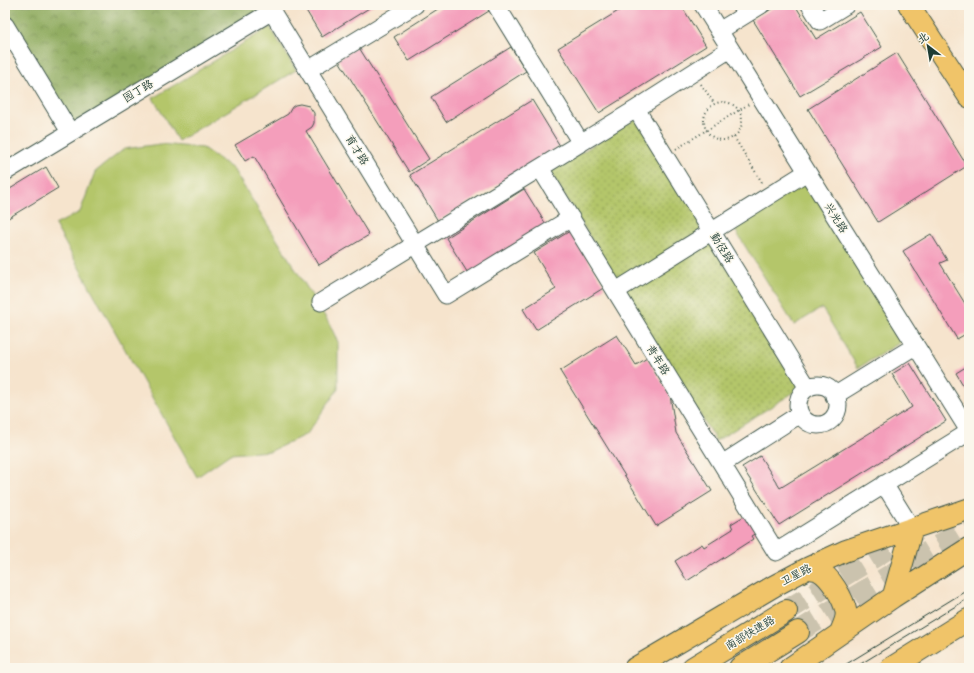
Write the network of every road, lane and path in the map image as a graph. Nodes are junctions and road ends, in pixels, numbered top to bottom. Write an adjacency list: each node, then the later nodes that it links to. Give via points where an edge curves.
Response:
1 (415, 5): 12 (street)
2 (496, 5): 22 (street)
3 (703, 5): 10 (street, 兴光路)
4 (761, 5): 10 (street)
5 (810, 5): 6 (street, via 820,21)
6 (846, 5)
7 (909, 5): 15 (main road)
8 (270, 8): 12 (street, 育才路); 20 (street, 园丁路)
9 (5, 26): 20 (street)
10 (719, 31): 11 (street, 兴光路)
11 (730, 49): 13 (street); 14 (street, 兴光路)
12 (308, 70): 30 (street, 育才路)
13 (694, 72): 16 (path); 17 (street)
14 (760, 97): 18 (path); 26 (street, 兴光路)
15 (969, 97)
16 (714, 103): 18 (path, via 726,101); 19 (path, via 703,118)
17 (636, 109): 22 (street); 23 (street, 勤径路)
18 (739, 110): 19 (path); 21 (path, via 742,126)
19 (706, 131): 21 (path, via 716,139); 23 (path)
20 (70, 132): 25 (street, 园丁路)
21 (734, 137): 27 (path)
22 (581, 143): 24 (street)
23 (665, 156): 29 (street, 勤径路)
24 (540, 168): 28 (street, 青年路); 30 (street)
25 (5, 172)
26 (807, 172): 27 (street); 33 (street, 兴光路)
27 (770, 196): 29 (street)
28 (571, 218): 30 (street, 育才路, via 446,295); 31 (street, 青年路)
29 (712, 231): 31 (street); 34 (street, 勤径路)
30 (415, 244): 32 (street)
31 (616, 291): 38 (street, 青年路)
32 (321, 302)
33 (915, 346): 35 (street); 37 (street, 兴光路)
34 (808, 388): 35 (street, via 825,386); 36 (street, via 798,401)
35 (834, 396): 36 (street, via 838,407 828,422 809,423)
36 (800, 414): 38 (street)
37 (969, 432): 39 (street)
38 (722, 464): 39 (street, 青年路, via 776,552)
39 (884, 484): 41 (street)
40 (969, 509): 41 (main road, 卫星路)
41 (912, 530): 43 (main road, 卫星路, via 846,551); 44 (main road)
42 (969, 548): 44 (main road)
43 (808, 568): 48 (main road, via 818,570 825,576 842,600 846,621); 49 (main road, 卫星路)
44 (893, 597): 48 (main road)
45 (786, 611): 50 (highway, 南部快速路)
46 (969, 619): 53 (main road)
47 (798, 632): 51 (highway)
48 (840, 633): 52 (main road)
49 (635, 668)
50 (693, 668)
51 (740, 668)
52 (790, 668)
53 (891, 668)

